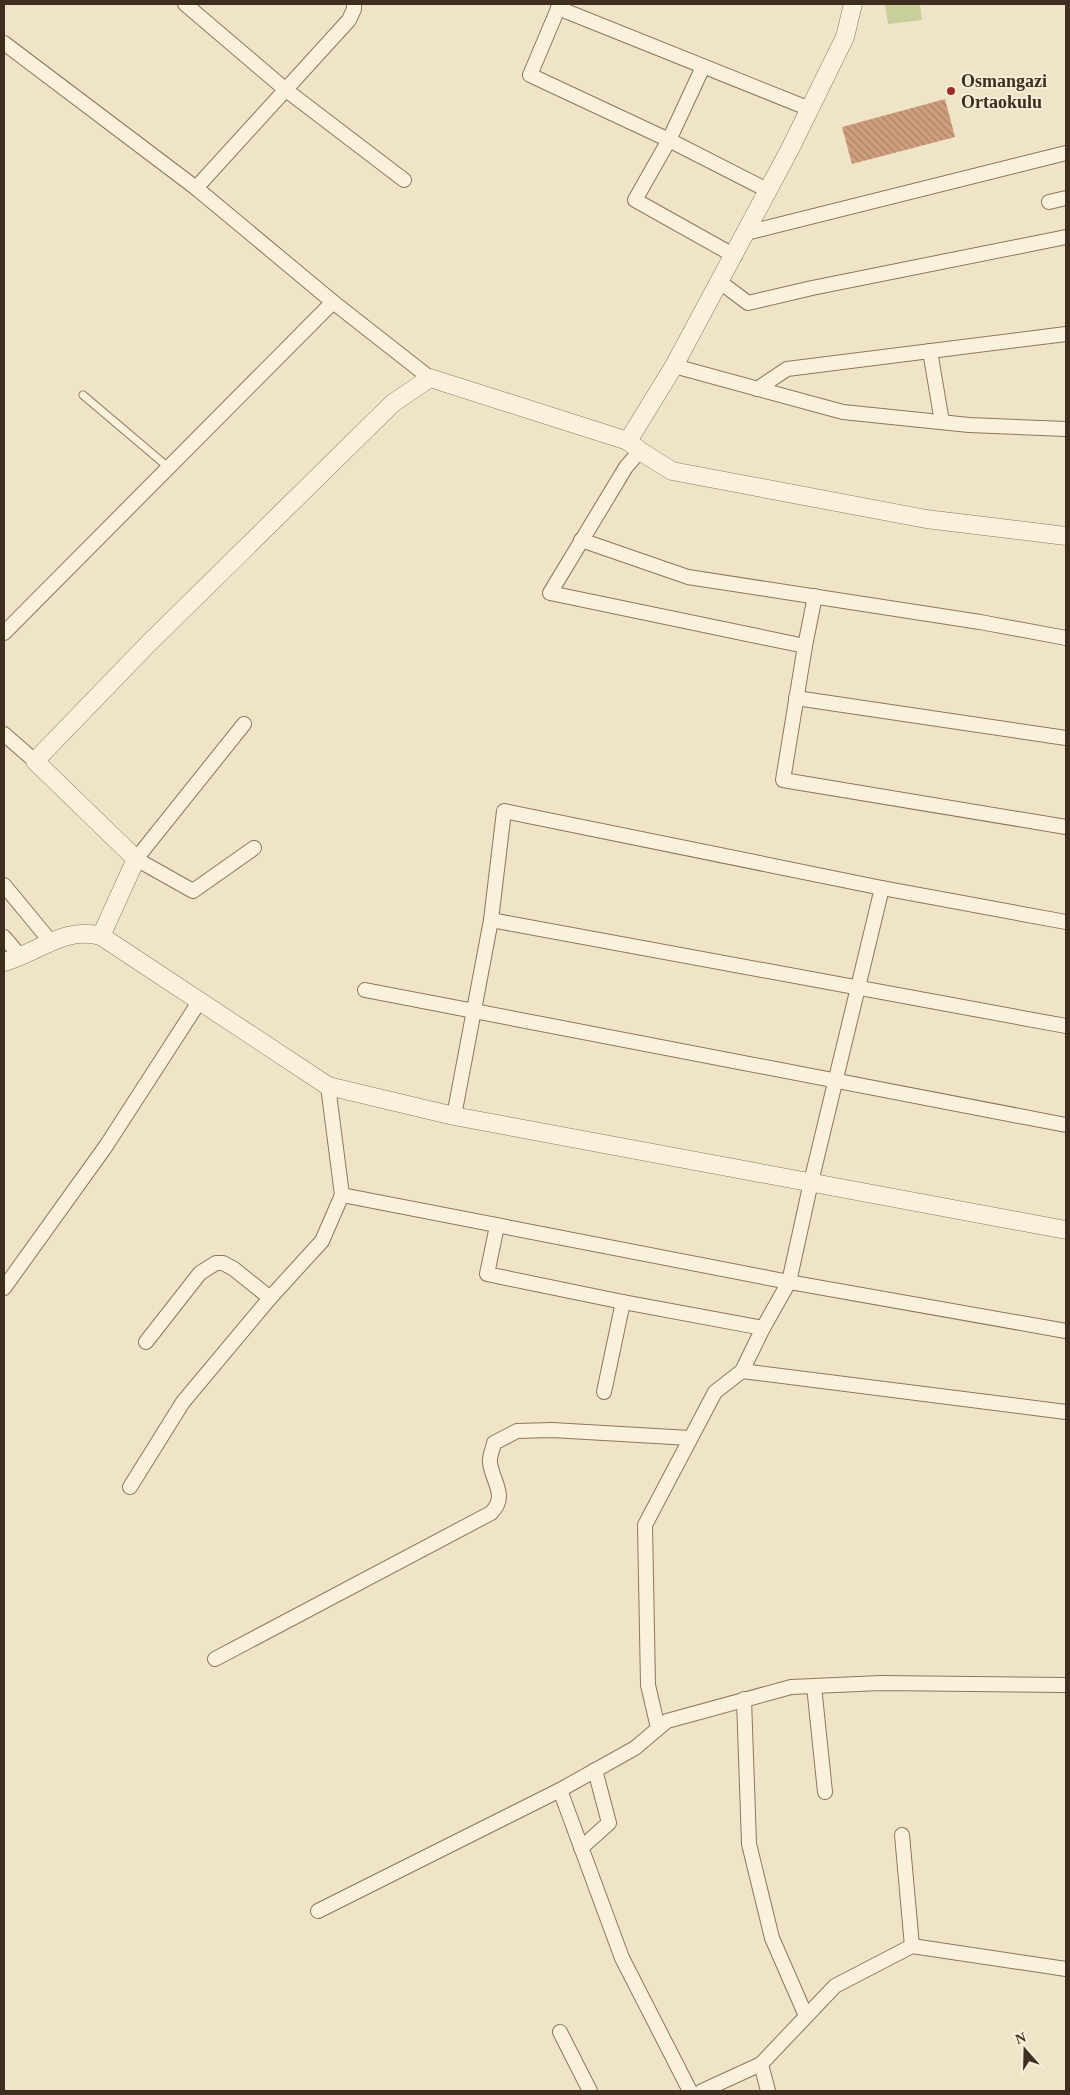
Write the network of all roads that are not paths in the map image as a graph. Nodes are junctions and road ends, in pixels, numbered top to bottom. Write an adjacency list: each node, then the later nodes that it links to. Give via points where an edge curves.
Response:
1 (185, 4): 7 (street)
2 (354, 4): 7 (street, via 349,20)
3 (853, 4): 8 (street, via 845,37)
4 (559, 6): 6 (street); 9 (street, via 530,75)
5 (4, 43): 12 (street)
6 (703, 67): 8 (street); 9 (street)
7 (286, 90): 11 (street); 12 (street)
8 (810, 109): 13 (street)
9 (669, 140): 13 (street); 18 (street, via 636,200)
10 (1066, 153): 16 (street)
11 (404, 180)
12 (196, 188): 20 (street)
13 (769, 191): 16 (street)
14 (1066, 198): 15 (street)
15 (1049, 202)
16 (746, 233): 18 (street)
17 (1066, 238): 19 (street, via 748,302)
18 (734, 256): 19 (street)
19 (720, 282): 23 (street)
20 (333, 302): 24 (street); 30 (street)
21 (1066, 334): 22 (street)
22 (930, 351): 25 (street, via 787,369); 27 (street)
23 (674, 366): 25 (street); 29 (street)
24 (430, 378): 29 (street); 41 (street, via 393,403 148,644)
25 (757, 389): 27 (street, via 843,412)
26 (83, 395): 30 (lane)
27 (942, 422): 28 (street)
28 (1066, 429)
29 (634, 446): 31 (street, via 672,470 926,520); 32 (street, via 626,467)
30 (168, 467): 34 (street)
31 (1066, 536)
32 (581, 540): 33 (street, via 688,577); 36 (street, via 550,593)
33 (815, 596): 35 (street); 36 (street)
34 (4, 633)
35 (1066, 638)
36 (805, 646): 37 (street)
37 (796, 698): 40 (street); 42 (street, via 783,780)
38 (244, 724): 44 (street)
39 (4, 734): 41 (street)
40 (1066, 738)
41 (35, 761): 44 (street)
42 (1066, 827)
43 (254, 848): 44 (street, via 193,891)
44 (136, 859): 49 (street)
45 (4, 885): 51 (street)
46 (882, 888): 47 (street, via 504,811); 48 (street); 53 (street)
47 (491, 920): 53 (street); 56 (street)
48 (1066, 922)
49 (101, 936): 51 (street, via 78,933); 55 (street)
50 (4, 937): 52 (street)
51 (51, 942): 52 (street)
52 (12, 959)
53 (858, 988): 57 (street); 58 (street)
54 (366, 990): 56 (street)
55 (199, 1002): 59 (street); 67 (street, via 106,1146)
56 (472, 1012): 58 (street); 60 (street)
57 (1066, 1026)
58 (836, 1080): 61 (street); 62 (street)
59 (328, 1086): 60 (street); 63 (street)
60 (454, 1116): 62 (street)
61 (1066, 1125)
62 (811, 1182): 65 (street); 66 (street)
63 (342, 1195): 64 (street); 68 (street, via 322,1241)
64 (497, 1226): 66 (street); 69 (street, via 487,1274)
65 (1066, 1230)
66 (789, 1282): 70 (street); 71 (street)
67 (4, 1288)
68 (270, 1298): 72 (street, via 234,1269 216,1262 200,1272); 77 (street, via 183,1402)
69 (623, 1302): 70 (street); 74 (street)
70 (763, 1328): 73 (street)
71 (1066, 1331)
72 (146, 1342)
73 (742, 1371): 75 (street); 76 (street, via 715,1392)
74 (604, 1392)
75 (1066, 1412)
76 (690, 1438): 78 (street, via 517,1431 494,1443 490,1462 500,1498 499,1505 491,1513); 82 (street, via 644,1525 648,1685)
77 (130, 1487)
78 (215, 1659)
79 (1066, 1685): 80 (street, via 881,1683)
80 (814, 1686): 81 (street, via 791,1687); 85 (street)
81 (744, 1699): 82 (street, via 667,1721); 91 (street, via 749,1844 772,1938)
82 (658, 1728): 83 (street, via 635,1748)
83 (595, 1770): 84 (street); 87 (street, via 609,1823)
84 (560, 1790): 87 (street); 88 (street)
85 (825, 1792)
86 (902, 1835): 89 (street)
87 (581, 1848): 95 (street, via 622,1958)
88 (318, 1911)
89 (912, 1946): 90 (street); 91 (street, via 835,1986)
90 (1066, 1969)
91 (806, 2016): 93 (street)
92 (560, 2032): 94 (street)
93 (760, 2064): 96 (street); 97 (street)
94 (590, 2091)
95 (690, 2091)
96 (702, 2091)
97 (768, 2091)

